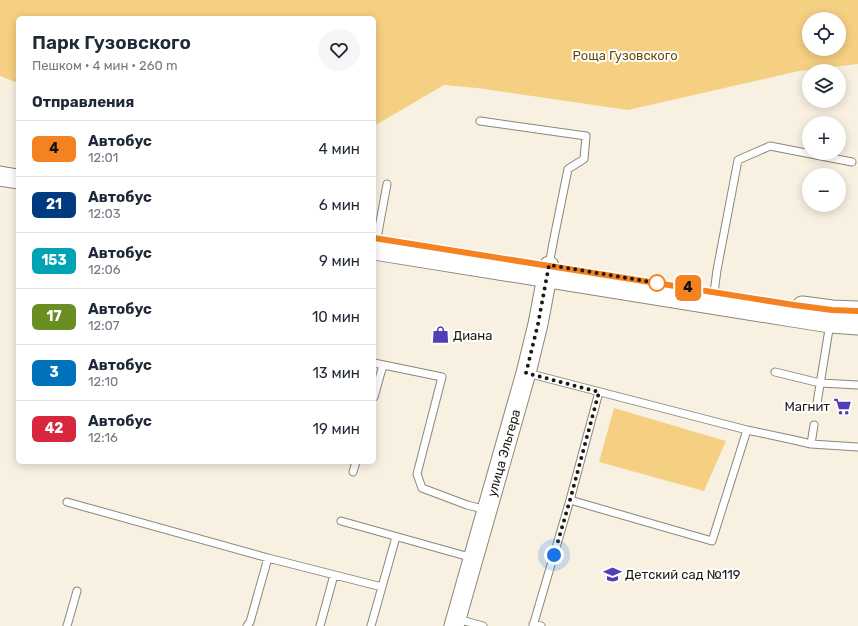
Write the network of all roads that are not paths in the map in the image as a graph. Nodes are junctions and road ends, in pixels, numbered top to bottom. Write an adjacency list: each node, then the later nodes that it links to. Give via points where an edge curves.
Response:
1 (480, 121): 10 (lane, via 586,136 584,159 568,169)
2 (852, 162): 11 (lane, via 770,146 738,160)
3 (0, 176): 4 (main road)
4 (16, 179)
5 (387, 184): 8 (lane)
6 (0, 189): 7 (main road)
7 (16, 192)
8 (376, 239)
9 (376, 244): 10 (main road)
10 (548, 271): 11 (main road); 18 (main road, улица Эльгера)
11 (713, 299): 13 (main road)
12 (858, 311): 13 (main road)
13 (831, 317): 14 (main road); 19 (lane)
14 (858, 325)
15 (376, 364): 16 (lane)
16 (383, 365): 21 (lane); 32 (lane, via 442,377 417,474 422,488)
17 (775, 372): 19 (lane)
18 (526, 373): 22 (lane); 32 (main road, улица Эльгера)
19 (820, 383): 20 (lane); 23 (lane)
20 (858, 385)
21 (376, 390)
22 (599, 392): 25 (lane); 30 (lane)
23 (817, 403)
24 (814, 425): 26 (lane)
25 (747, 430): 26 (lane); 30 (lane, via 712,541)
26 (811, 444): 27 (lane)
27 (858, 447)
28 (355, 464): 29 (lane)
29 (353, 472)
30 (570, 500): 41 (lane)
31 (67, 502): 35 (lane)
32 (487, 510): 36 (main road, улица Эльгера)
33 (341, 521): 34 (lane)
34 (396, 536): 36 (lane); 38 (lane)
35 (268, 558): 37 (lane); 43 (lane)
36 (473, 558): 40 (main road, улица Эльгера)
37 (334, 575): 38 (lane); 44 (lane)
38 (382, 587): 45 (lane)
39 (77, 591): 42 (lane)
40 (456, 622): 46 (lane)
41 (533, 625): 47 (lane)
42 (67, 626)
43 (247, 626)
44 (320, 626)
45 (371, 626)
46 (483, 626)
47 (541, 626)

